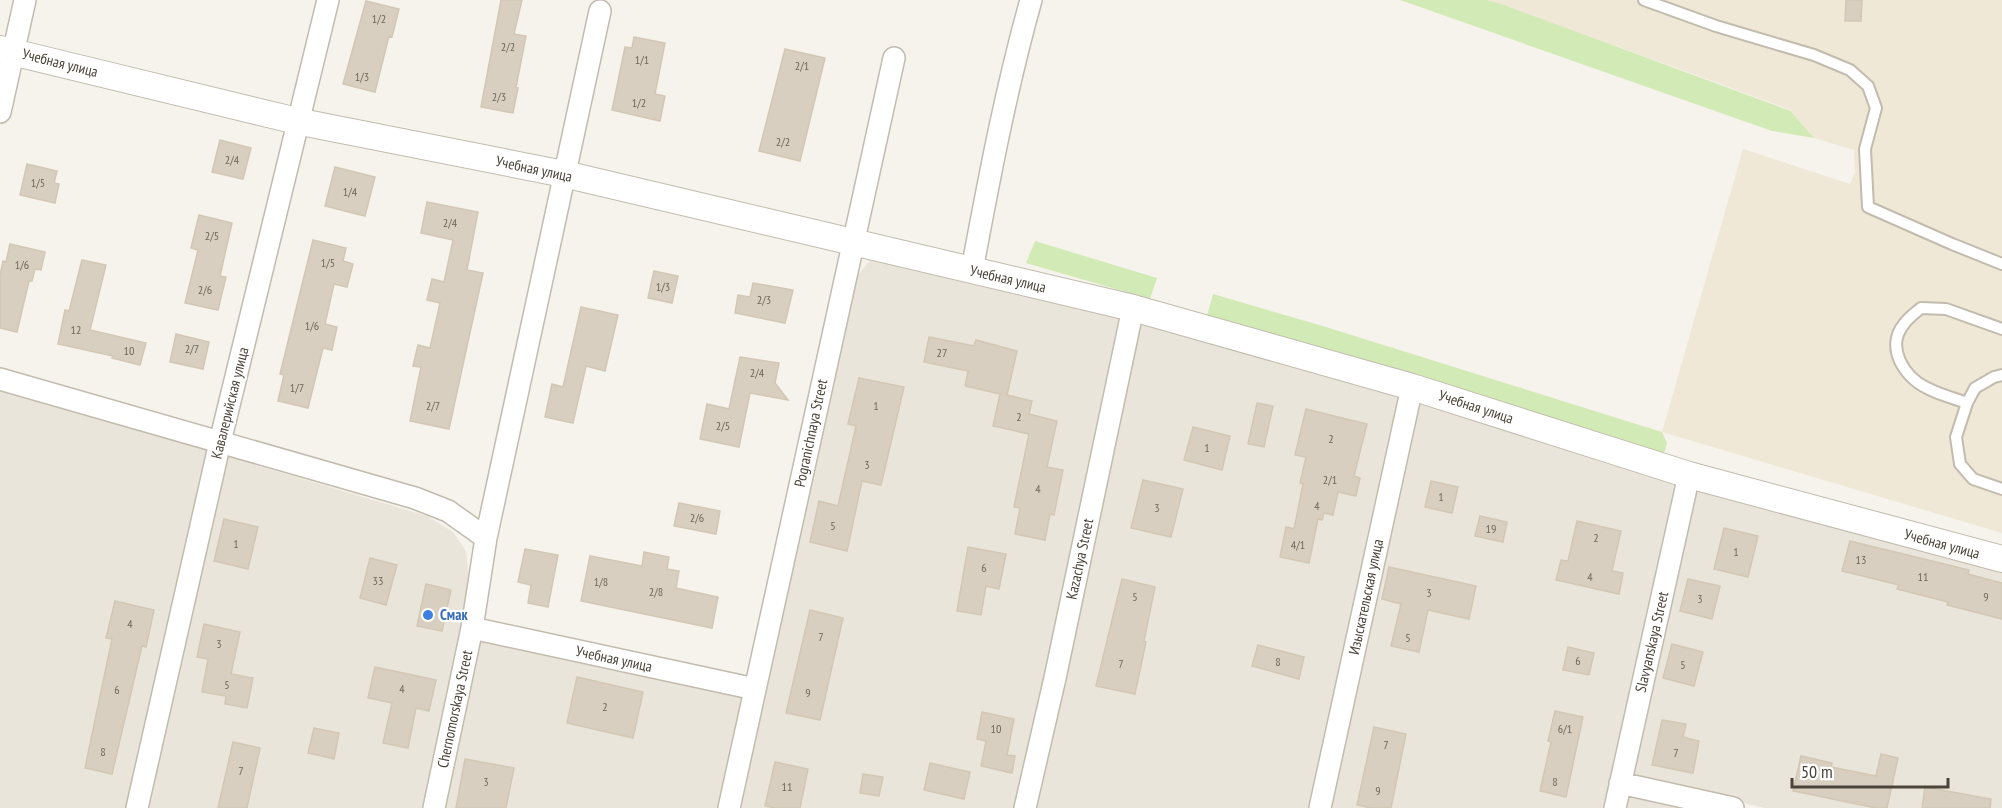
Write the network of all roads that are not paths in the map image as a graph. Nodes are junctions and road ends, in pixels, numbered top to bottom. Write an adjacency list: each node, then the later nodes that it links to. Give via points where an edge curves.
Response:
1 (25, 0): 6 (street)
2 (328, 0): 9 (street, Кавалерийская улица)
3 (1031, 0): 13 (street, via 1015,57)
4 (1644, 0): 12 (lane, via 1850,70 1868,86 1876,108 1865,149 1868,207)
5 (600, 11): 10 (street, Chernomorskaya Street)
6 (7, 50): 8 (street); 9 (street, Учебная улица)
7 (894, 58): 11 (street, Pogranichnaya Street)
8 (0, 112)
9 (298, 121): 10 (street, Учебная улица); 20 (street, Кавалерийская улица)
10 (564, 174): 11 (street, Учебная улица); 23 (street, Chernomorskaya Street)
11 (852, 242): 13 (street, Учебная улица); 26 (street, Pogranichnaya Street)
12 (2002, 264)
13 (972, 270): 14 (street, Учебная улица)
14 (1133, 308): 18 (street, Учебная улица); 31 (street, Kazachya Street)
15 (2002, 329): 19 (lane, via 1946,309 1921,308 1903,325 1895,344 1898,359 1909,375 1926,388)
16 (2002, 375): 19 (lane, via 1975,388)
17 (0, 379): 20 (street)
18 (1412, 387): 21 (street, Учебная улица); 32 (street, Изыскательская улица)
19 (1967, 403): 22 (lane, via 1956,437 1960,464 1973,479)
20 (220, 442): 23 (street, via 415,498 448,511); 28 (street, Кавалерийская улица)
21 (1689, 475): 24 (street, Учебная улица); 27 (street, Slavyanskaya Street)
22 (2000, 485)
23 (486, 538): 25 (street, Chernomorskaya Street)
24 (2002, 559)
25 (472, 628): 26 (street, Учебная улица); 29 (street, Chernomorskaya Street)
26 (755, 689): 30 (street, Pogranichnaya Street)
27 (1620, 783): 33 (street, Slavyanskaya Street); 34 (street)
28 (137, 808)
29 (434, 808)
30 (729, 808)
31 (1025, 808)
32 (1320, 808)
33 (1615, 808)
34 (1733, 808)

